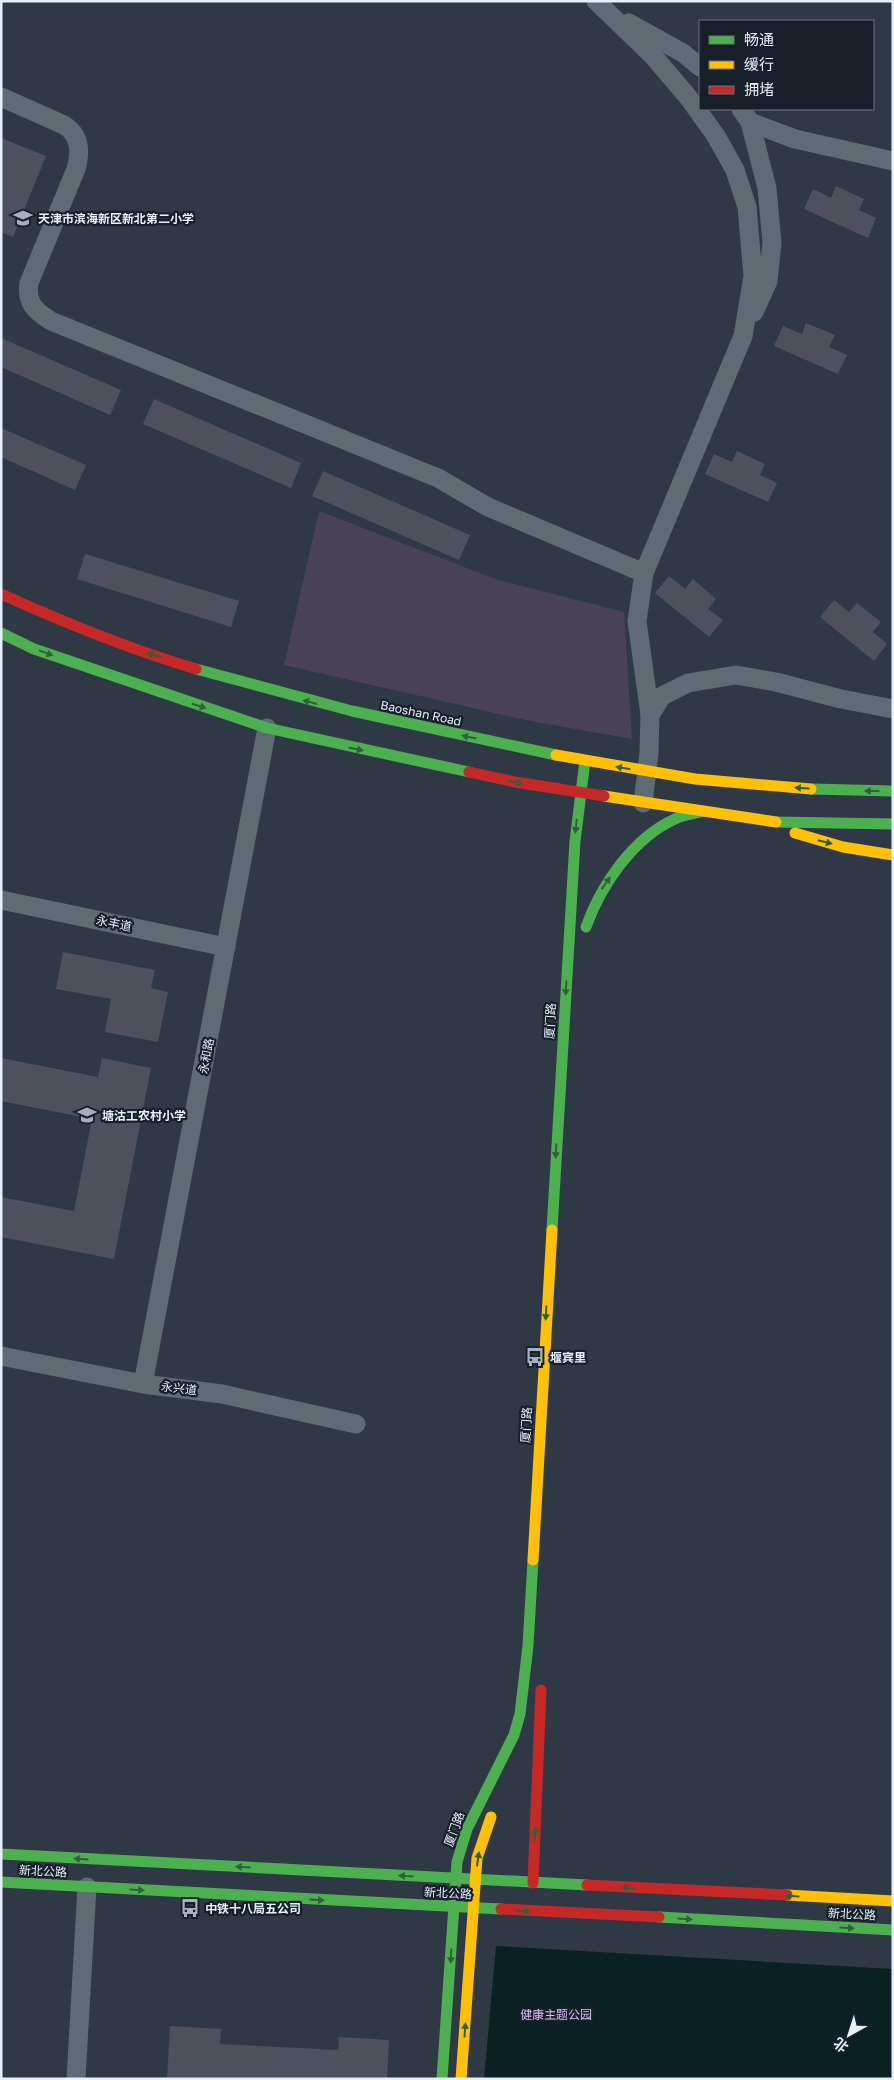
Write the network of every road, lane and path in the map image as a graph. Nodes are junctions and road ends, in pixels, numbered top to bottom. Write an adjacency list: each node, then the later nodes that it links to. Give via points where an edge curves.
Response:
1 (600, 5): 2 (street); 6 (street, via 654,57 688,97 735,170 747,207 753,276)
2 (699, 66)
3 (1, 97): 7 (street, via 64,125 77,138 79,159 76,169 29,283 27,293 34,309 51,320 438,478 488,507)
4 (746, 115): 5 (street, via 795,139); 6 (street, via 767,188 772,243 768,281)
5 (893, 161)
6 (743, 336): 7 (street)
7 (644, 573): 11 (street, via 637,621)
8 (1, 594): 13 (main road, Baoshan Road, one-way to 8, via 351,712 250,686 54,620)
9 (1, 633): 12 (main road, one-way to 12, via 34,649)
10 (893, 709): 11 (street, via 736,675 688,683 662,696)
11 (650, 715): 15 (street)
12 (267, 728): 17 (main road, one-way to 17, via 421,763); 26 (street, 永和路)
13 (585, 760): 14 (main road, Baoshan Road); 17 (main road, 厦门路)
14 (599, 772): 15 (main road, Baoshan Road, one-way to 14); 18 (main road)
15 (647, 772): 16 (main road, Baoshan Road, one-way to 15, via 766,786); 19 (street)
16 (893, 791)
17 (580, 792): 18 (main road); 33 (main road, 厦门路, one-way to 33, via 528,1646 520,1714 510,1744 467,1829)
18 (594, 800): 19 (main road)
19 (644, 803): 20 (main road)
20 (700, 812): 21 (main road); 24 (main road, one-way to 20, via 585,931 599,894 628,858 673,819)
21 (763, 821): 22 (main road); 23 (main road, one-way to 23, via 820,841 868,853)
22 (893, 824)
23 (893, 855)
24 (588, 889)
25 (1, 900): 26 (street, 永丰道)
26 (226, 946): 28 (street, 永和路)
27 (1, 1356): 28 (street, 永兴道)
28 (143, 1384): 29 (street, 永兴道, via 222,1394)
29 (356, 1424)
30 (527, 1742): 36 (main road, one-way to 30, via 541,1686)
31 (496, 1808): 34 (main road, one-way to 31, via 480,1846)
32 (1, 1854): 33 (main road, 新北公路, one-way to 32)
33 (454, 1879): 34 (main road, 新北公路); 39 (main road, 厦门路)
34 (475, 1880): 36 (main road, 新北公路); 40 (main road)
35 (1, 1882): 37 (main road, 新北公路)
36 (533, 1883): 38 (main road, 新北公路, one-way to 36)
37 (87, 1887): 39 (main road, 新北公路, one-way to 39); 42 (street)
38 (893, 1901)
39 (453, 1907): 40 (main road, 新北公路); 43 (main road, 厦门路, one-way to 43)
40 (474, 1908): 41 (main road, 新北公路, one-way to 41); 44 (main road, one-way to 40)
41 (893, 1930)
42 (76, 2079)
43 (442, 2079)
44 (461, 2079)

